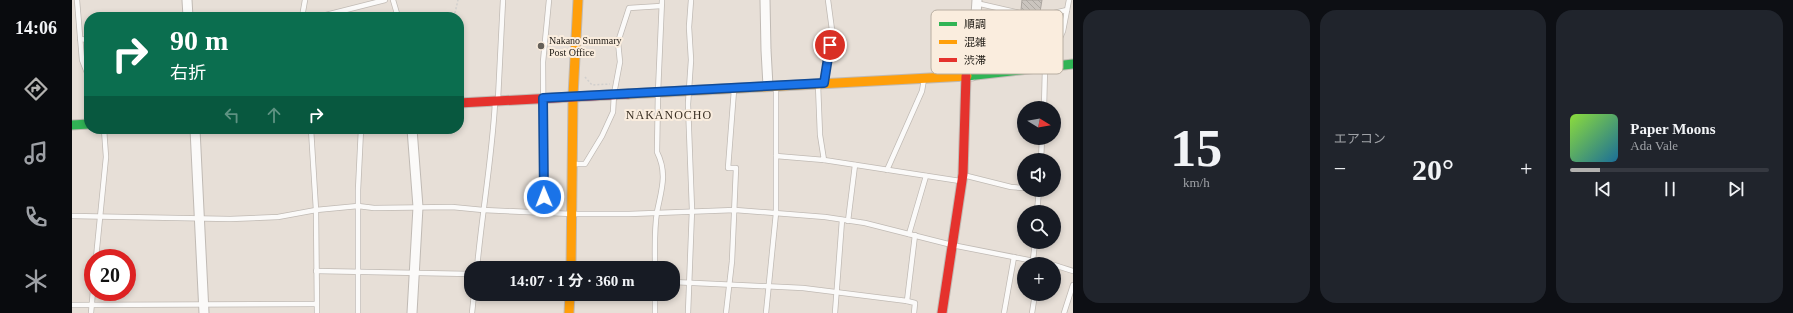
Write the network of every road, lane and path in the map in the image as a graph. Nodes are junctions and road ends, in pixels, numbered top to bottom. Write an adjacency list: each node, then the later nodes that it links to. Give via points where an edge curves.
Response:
1 (77, 0): 26 (lane)
2 (187, 0): 19 (street)
3 (305, 0): 20 (lane)
4 (385, 0): 21 (lane)
5 (393, 0): 22 (lane)
6 (458, 0): 23 (path)
7 (503, 0): 46 (lane)
8 (549, 0): 45 (lane, via 543,62)
9 (578, 0): 44 (street)
10 (662, 0): 16 (lane)
11 (691, 0): 41 (lane)
12 (765, 0): 39 (street, via 766,50)
13 (828, 0): 38 (lane, via 832,30)
14 (976, 1): 17 (lane)
15 (1069, 5): 18 (lane); 24 (lane)
16 (661, 6): 42 (lane); 43 (lane, via 629,8 618,42 619,71)
17 (1010, 10)
18 (1056, 10)
19 (188, 12)
20 (303, 12)
21 (338, 12)
22 (397, 12)
23 (455, 12)
24 (1063, 27)
25 (72, 33): 26 (lane)
26 (79, 33): 27 (lane)
27 (80, 39): 28 (lane); 30 (lane)
28 (84, 39)
29 (1073, 64): 31 (street)
30 (84, 65)
31 (1063, 65)
32 (583, 74): 37 (path, via 592,84)
33 (988, 74): 35 (street)
34 (1046, 74): 47 (lane)
35 (969, 76): 36 (street); 62 (street)
36 (924, 78): 38 (street); 60 (lane, via 922,91)
37 (614, 83)
38 (821, 84): 39 (street); 57 (lane, via 819,129)
39 (772, 86): 40 (street); 56 (lane)
40 (734, 88): 41 (street); 69 (lane, via 728,168 736,168)
41 (688, 90): 42 (street); 68 (lane)
42 (658, 92): 43 (street); 71 (lane, via 658,152 662,161 664,180)
43 (614, 94): 44 (street); 58 (lane, via 613,112 602,136 585,164)
44 (573, 96): 45 (street); 58 (street)
45 (543, 98): 46 (street); 70 (lane)
46 (497, 101): 48 (street); 67 (lane)
47 (1044, 101)
48 (464, 103)
49 (84, 124): 50 (street)
50 (72, 125)
51 (104, 134): 75 (lane, via 106,157)
52 (195, 134): 76 (street)
53 (311, 134): 66 (lane)
54 (361, 134): 64 (lane)
55 (412, 134): 65 (street)
56 (776, 156): 57 (lane); 72 (lane)
57 (824, 160): 59 (lane)
58 (572, 164): 73 (street)
59 (855, 165): 60 (lane); 77 (lane)
60 (888, 170): 61 (lane)
61 (926, 176): 62 (lane); 78 (lane)
62 (962, 178): 63 (lane); 80 (street)
63 (1017, 187)
64 (358, 206): 65 (lane); 66 (lane); 90 (lane)
65 (418, 207): 67 (lane); 91 (street)
66 (316, 210): 76 (lane, via 278,217); 88 (lane)
67 (483, 210): 70 (lane); 84 (lane)
68 (692, 210): 69 (lane); 71 (lane); 94 (lane)
69 (735, 210): 72 (lane); 97 (lane)
70 (544, 213): 73 (lane)
71 (657, 213): 73 (lane); 86 (lane)
72 (776, 213): 77 (lane); 95 (lane)
73 (572, 214): 85 (street)
74 (72, 216): 75 (lane)
75 (100, 216): 76 (lane); 81 (lane)
76 (200, 218): 108 (street)
77 (845, 220): 78 (lane); 98 (lane)
78 (909, 234): 79 (lane)
79 (915, 236): 80 (lane); 103 (lane)
80 (952, 245): 82 (lane); 121 (street)
81 (97, 249)
82 (1014, 257): 83 (lane); 122 (lane)
83 (1017, 257)
84 (478, 261)
85 (571, 261)
86 (655, 261)
87 (1061, 267): 89 (lane)
88 (316, 271): 90 (lane); 106 (lane)
89 (1073, 271)
90 (358, 272): 91 (lane); 111 (lane)
91 (414, 272): 92 (lane); 112 (street)
92 (464, 274)
93 (680, 282): 94 (lane)
94 (689, 283): 97 (lane); 116 (lane)
95 (769, 285): 97 (lane); 98 (lane); 118 (lane)
96 (1073, 285): 124 (lane)
97 (728, 286): 117 (lane)
98 (837, 292): 103 (lane); 119 (lane)
99 (92, 301): 105 (lane)
100 (473, 301): 113 (lane)
101 (570, 301): 114 (street)
102 (655, 301): 115 (lane)
103 (907, 301): 120 (lane, via 915,303)
104 (1034, 301): 123 (lane)
105 (92, 304): 107 (lane); 108 (lane); 109 (lane)
106 (316, 304): 108 (lane); 110 (lane)
107 (72, 305)
108 (204, 309)
109 (91, 313)
110 (317, 313)
111 (358, 313)
112 (412, 313)
113 (472, 313)
114 (569, 313)
115 (655, 313)
116 (688, 313)
117 (726, 313)
118 (766, 313)
119 (835, 313)
120 (914, 313)
121 (942, 313)
122 (1004, 313)
123 (1032, 313)
124 (1064, 313)

